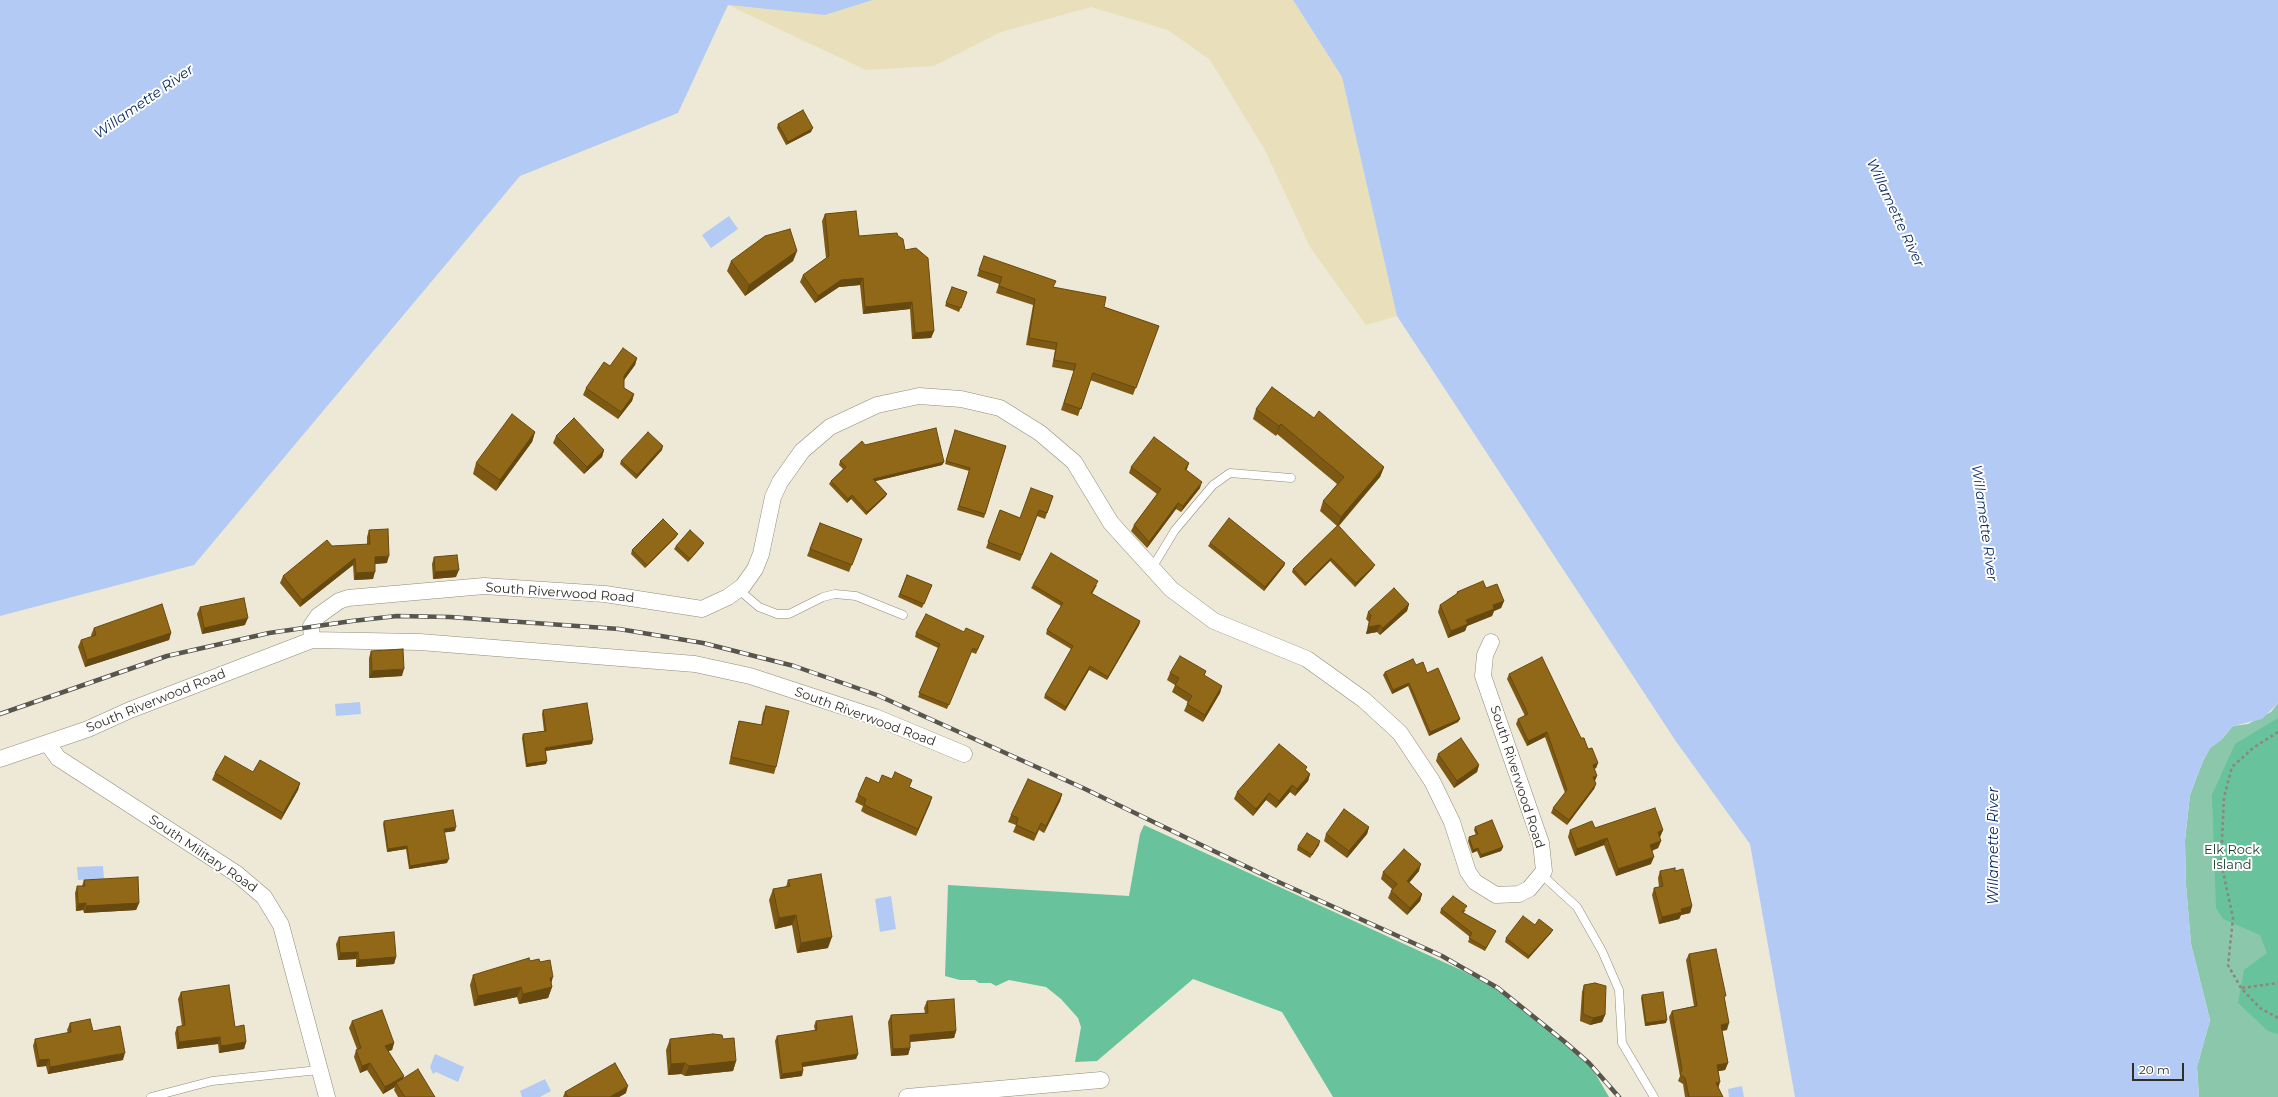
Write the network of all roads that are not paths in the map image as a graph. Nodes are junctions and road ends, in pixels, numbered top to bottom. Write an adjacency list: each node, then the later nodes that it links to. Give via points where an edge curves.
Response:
1 (1291, 478): 2 (lane, via 1230,473 1214,485 1175,530)
2 (1152, 568): 3 (street, South Riverwood Road, via 1111,523 1074,462 1040,433 1000,408 962,399 919,396 878,405 853,415 830,427 802,451 789,468 773,498 761,554 755,569); 10 (street, South Riverwood Road, via 1170,589 1214,621 1307,659 1364,700 1400,733 1432,781 1452,822 1468,872 1475,882 1496,895 1519,894 1529,889)
3 (738, 590): 4 (lane, via 759,607 777,614 789,614 823,597 835,594 856,596); 5 (street, South Riverwood Road, via 702,609 605,594 484,586 348,598 339,600 318,616 311,626)
4 (903, 615)
5 (312, 640): 7 (street, South Riverwood Road); 8 (street, South Riverwood Road, via 420,642 695,664 750,676 874,717)
6 (1491, 642): 10 (street, South Riverwood Road, via 1485,655 1483,676 1541,843 1544,871)
7 (48, 744): 9 (street, South Riverwood Road); 11 (street, South Military Road, via 58,758 237,874 264,897 274,911 282,931)
8 (964, 754)
9 (0, 760)
10 (1541, 874): 16 (lane, via 1577,907 1602,950 1619,990 1622,1043)
11 (319, 1070): 13 (lane, via 212,1081); 14 (street, South Military Road)
12 (1101, 1080): 15 (street)
13 (151, 1097)
14 (327, 1097)
15 (907, 1097)
16 (1654, 1097)

